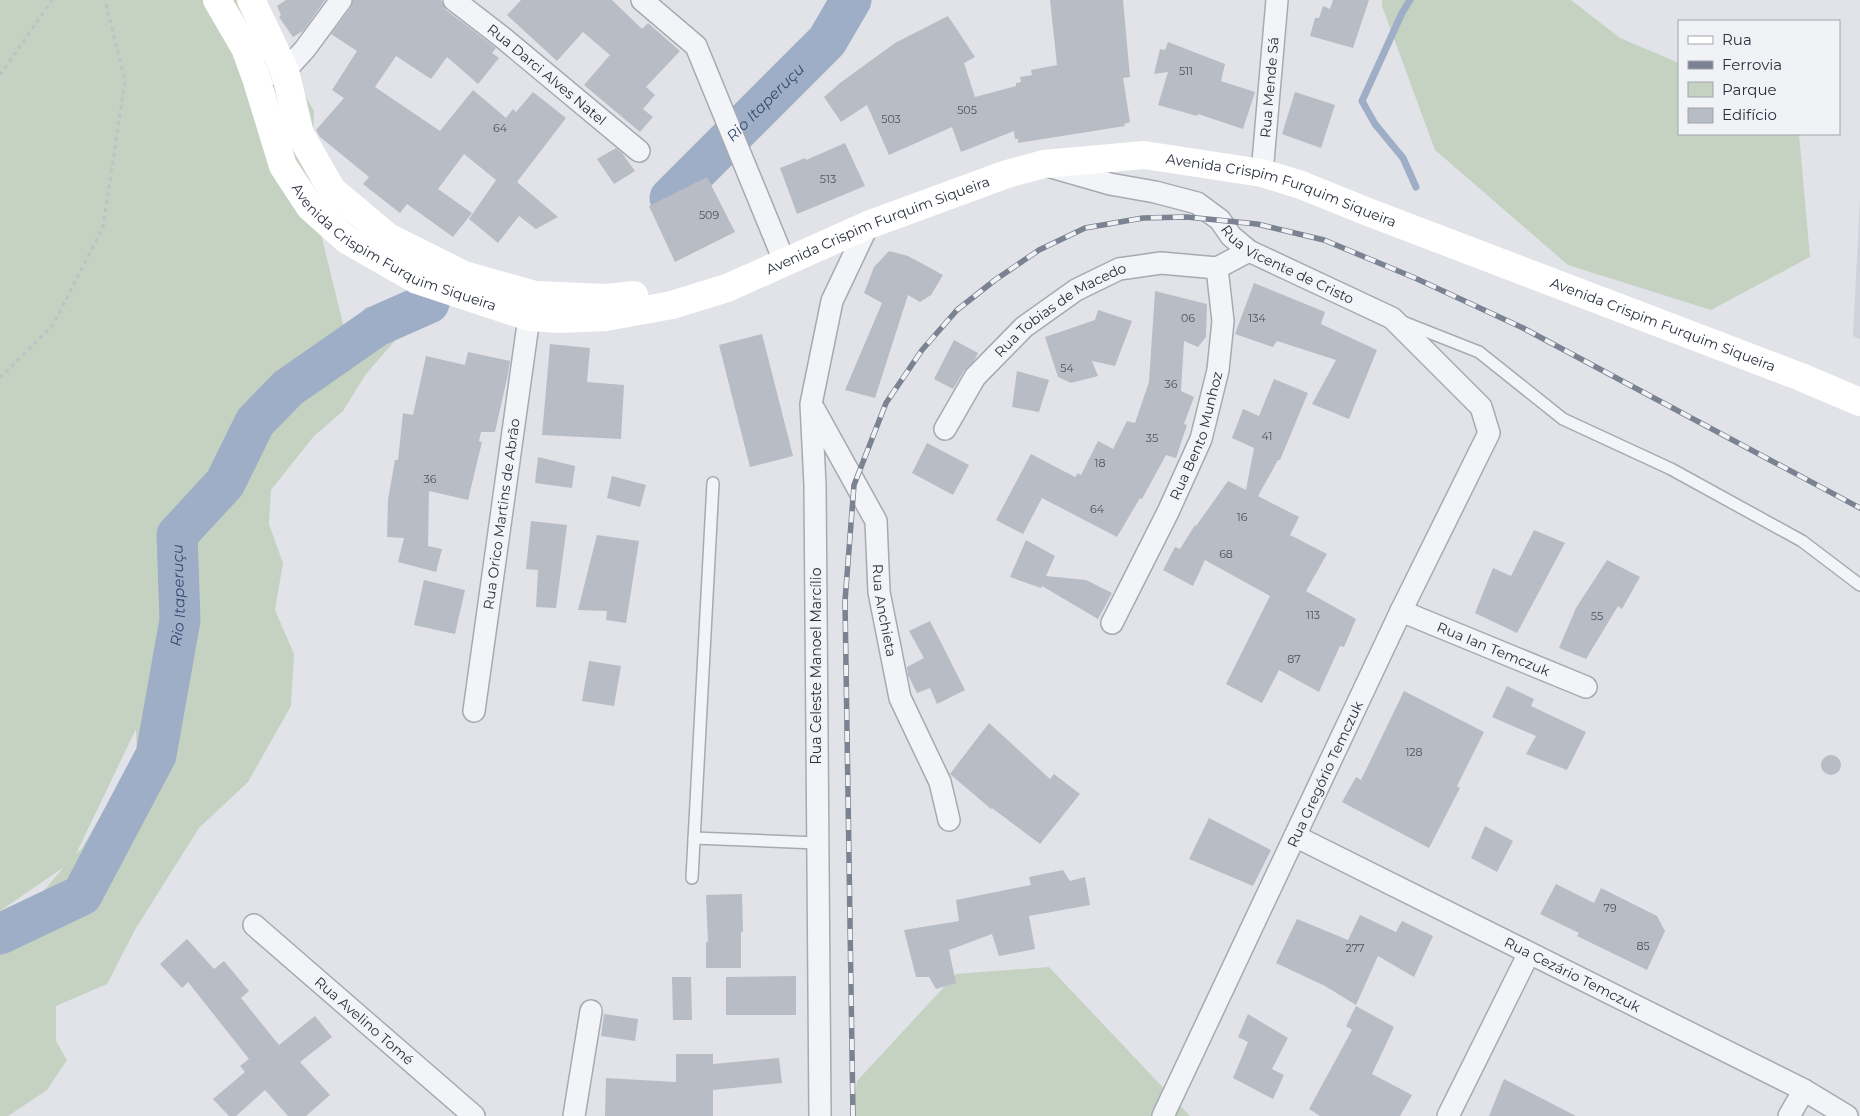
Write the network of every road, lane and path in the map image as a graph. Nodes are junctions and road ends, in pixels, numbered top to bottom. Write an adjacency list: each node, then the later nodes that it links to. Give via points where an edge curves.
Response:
1 (52, 0): 10 (path)
2 (105, 0): 22 (path, via 125,81 103,227 53,325)
3 (217, 0): 11 (main road, Avenida Crispim Furquim Siqueira, via 245,48)
4 (251, 0): 9 (main road, Avenida Crispim Furquim Siqueira)
5 (341, 0): 9 (street)
6 (454, 0): 12 (street, Rua Darci Alves Natel)
7 (642, 0): 17 (street, via 696,46)
8 (1277, 0): 14 (street, Rua Mende Sá)
9 (285, 71): 11 (street); 19 (main road, Avenida Crispim Furquim Siqueira, via 300,134 332,190 388,237 464,276 535,295 607,298 670,289)
10 (0, 75)
11 (256, 78): 20 (main road, Avenida Crispim Furquim Siqueira, via 283,166 310,207 348,240 417,280)
12 (638, 150)
13 (1044, 164): 14 (main road, Avenida Crispim Furquim Siqueira, via 1144,154); 15 (main road, Avenida Crispim Furquim Siqueira, via 1007,174); 16 (street, Rua Vicente de Cristo, via 1110,184 1197,203 1220,220 1231,236)
14 (1262, 173): 23 (main road, Avenida Crispim Furquim Siqueira, via 1301,185)
15 (868, 225): 17 (main road, Avenida Crispim Furquim Siqueira); 24 (street, Rua Celeste Manoel Marcílio, via 832,301)
16 (1249, 252): 18 (street); 21 (street, Rua Vicente de Cristo)
17 (785, 263): 19 (main road, Avenida Crispim Furquim Siqueira, via 728,288)
18 (1217, 268): 25 (street, Rua Tobias de Macedo, via 1161,263 1119,269 1076,290 1024,326 975,377); 30 (street, Rua Bento Munhoz, via 1223,321 1218,370 1201,439)
19 (696, 297): 20 (main road, Avenida Crispim Furquim Siqueira, via 672,305 606,317)
20 (529, 317): 32 (street, Rua Orico Martins de Abrão)
21 (1392, 318): 26 (street, Rua Vicente de Cristo, via 1481,407); 28 (lane, via 1479,352 1563,419 1671,469 1802,541)
22 (0, 378)
23 (1860, 402)
24 (811, 404): 33 (street, Rua Anchieta, via 876,521 879,592 900,698 940,782); 36 (street, Rua Celeste Manoel Marcílio, via 815,485)
25 (945, 429)
26 (1488, 433): 29 (street, Rua Gregório Temczuk)
27 (713, 483): 35 (lane)
28 (1860, 585)
29 (1401, 611): 31 (street, Rua Ian Temczuk); 34 (street, Rua Gregório Temczuk)
30 (1112, 623)
31 (1586, 687)
32 (474, 711)
33 (950, 820)
34 (1296, 836): 39 (street, Rua Cezário Temczuk); 45 (street, Rua Gregório Temczuk)
35 (694, 838): 36 (lane); 37 (lane)
36 (817, 843): 44 (street, Rua Celeste Manoel Marcílio)
37 (692, 878)
38 (254, 924): 42 (street, Rua Avelino Tomé)
39 (1530, 953): 41 (street, Rua Cezário Temczuk); 46 (street)
40 (591, 1011): 43 (street)
41 (1804, 1090): 47 (street); 48 (street, Rua Cezário Temczuk)
42 (474, 1116)
43 (574, 1116)
44 (820, 1116)
45 (1162, 1116)
46 (1448, 1116)
47 (1789, 1116)
48 (1847, 1116)

